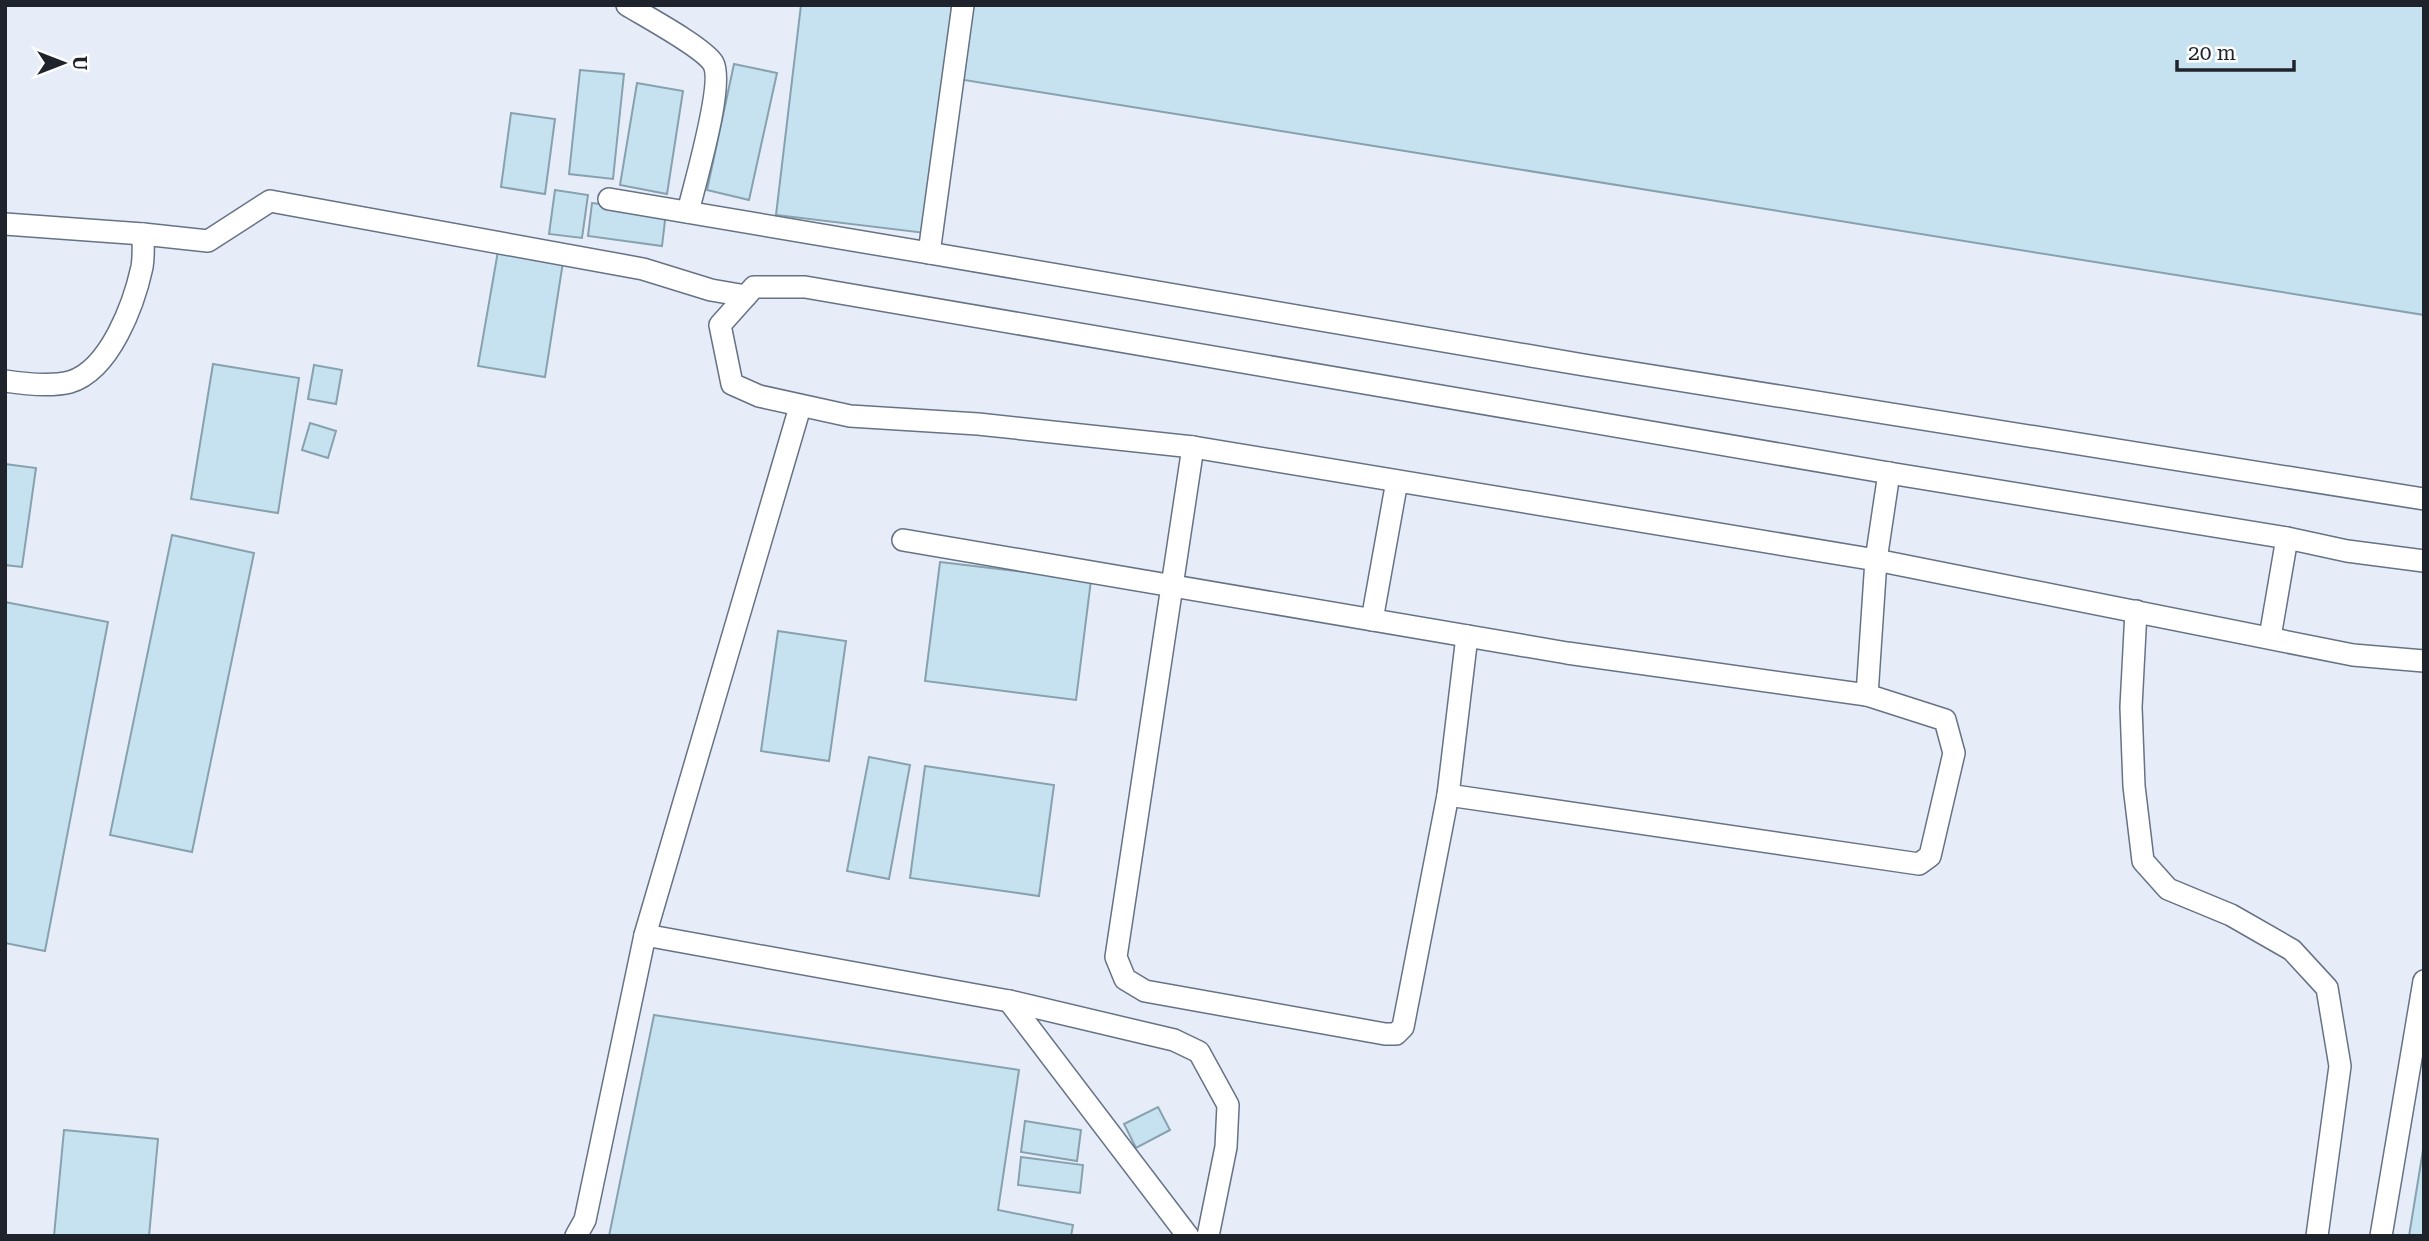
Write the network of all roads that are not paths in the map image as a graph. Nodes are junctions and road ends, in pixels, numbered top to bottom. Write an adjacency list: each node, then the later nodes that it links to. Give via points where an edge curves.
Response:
1 (627, 5): 4 (lane, via 678,36 715,67 710,121)
2 (962, 5): 7 (lane)
3 (609, 200): 4 (lane)
4 (688, 212): 7 (lane)
5 (5, 224): 6 (lane)
6 (143, 234): 8 (lane, via 208,241 270,201 643,269 711,290); 9 (lane, via 142,265 132,299 113,345 90,371 70,382)
7 (929, 253): 14 (lane, via 1584,365)
8 (750, 292): 10 (lane, via 719,325 732,384); 12 (lane, via 805,287)
9 (5, 382)
10 (800, 407): 11 (lane, via 850,416 978,424); 27 (lane)
11 (1193, 447): 13 (lane); 19 (lane)
12 (1889, 472): 15 (lane); 17 (lane)
13 (1397, 481): 17 (lane); 21 (lane)
14 (2424, 499)
15 (2287, 538): 18 (lane); 23 (lane)
16 (903, 540): 19 (lane)
17 (1876, 560): 20 (lane); 25 (lane)
18 (2424, 561)
19 (1172, 586): 21 (lane); 26 (lane, via 1116,957 1125,979 1145,991 1396,1034 1403,1027)
20 (2136, 611): 23 (lane); 33 (lane, via 2131,707 2143,861 2168,889 2231,915 2292,950 2327,988 2340,1066)
21 (1372, 620): 22 (lane)
22 (1466, 636): 25 (lane); 26 (lane)
23 (2270, 637): 24 (lane, via 2353,655)
24 (2424, 661)
25 (1867, 695): 26 (lane, via 1945,720 1954,753 1930,856 1919,864)
26 (1448, 795)
27 (645, 936): 29 (lane); 30 (lane, via 585,1220)
28 (2424, 981): 34 (lane)
29 (1009, 1001): 31 (lane); 32 (lane, via 1174,1040 1199,1052 1228,1105 1226,1147)
30 (576, 1236)
31 (1188, 1236)
32 (1208, 1236)
33 (2317, 1236)
34 (2381, 1236)

